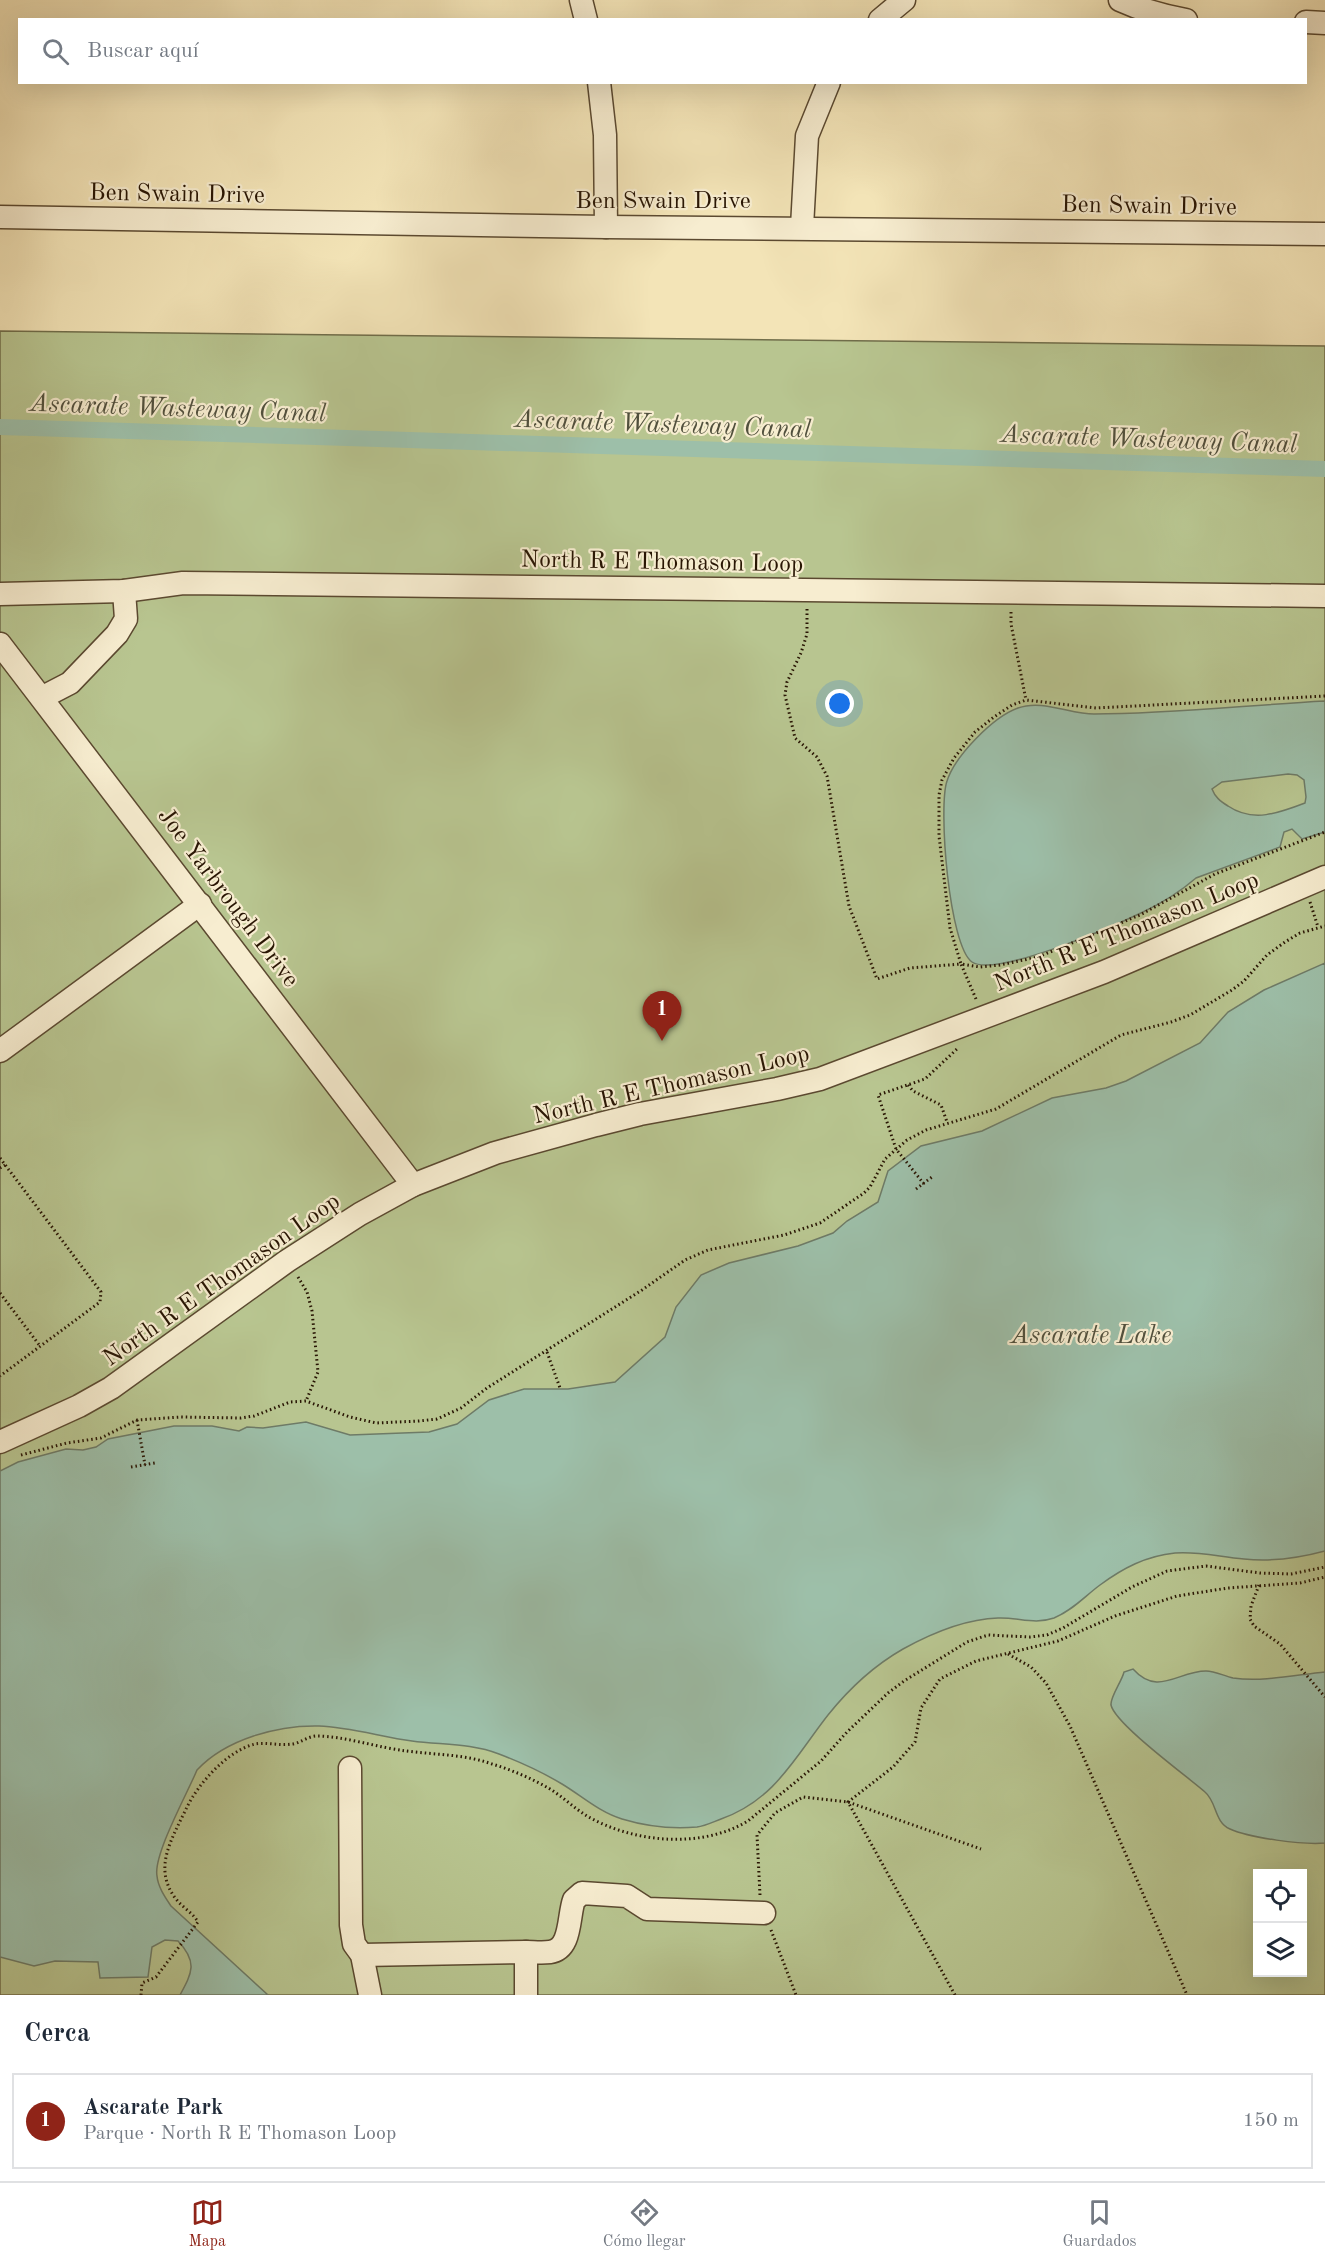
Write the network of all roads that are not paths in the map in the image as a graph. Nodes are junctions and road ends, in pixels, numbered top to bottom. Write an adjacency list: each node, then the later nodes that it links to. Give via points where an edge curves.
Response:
1 (581, 0): 4 (street)
2 (904, 0): 5 (street)
3 (1120, 0): 6 (street)
4 (586, 18)
5 (882, 18)
6 (1175, 18)
7 (1307, 22): 8 (street)
8 (1325, 22)
9 (599, 84): 12 (street)
10 (828, 84): 13 (street, via 807,136)
11 (0, 217): 12 (street, Ben Swain Drive)
12 (606, 227): 13 (street, Ben Swain Drive)
13 (802, 227): 14 (street, Ben Swain Drive)
14 (1325, 234)
15 (124, 591): 16 (street, North R E Thomason Loop); 17 (street, North R E Thomason Loop, via 183,583); 19 (street, via 126,620 117,634 70,683)
16 (0, 594)
17 (1325, 596)
18 (0, 644): 19 (street, Joe Yarbrough Drive)
19 (43, 697): 21 (street, Joe Yarbrough Drive)
20 (1325, 877): 23 (street, North R E Thomason Loop, via 1104,972 820,1079 596,1125 495,1154)
21 (200, 904): 22 (street); 23 (street, Joe Yarbrough Drive)
22 (0, 1051)
23 (413, 1185): 24 (street, North R E Thomason Loop, via 287,1262 111,1388)
24 (7, 1449)
25 (350, 1768): 28 (street, via 351,1926 354,1944)
26 (764, 1913): 27 (street, via 647,1909 627,1896 582,1893 574,1900 566,1941 559,1949)
27 (526, 1952): 28 (street); 30 (street)
28 (362, 1955): 29 (street)
29 (370, 1995)
30 (526, 1995)

